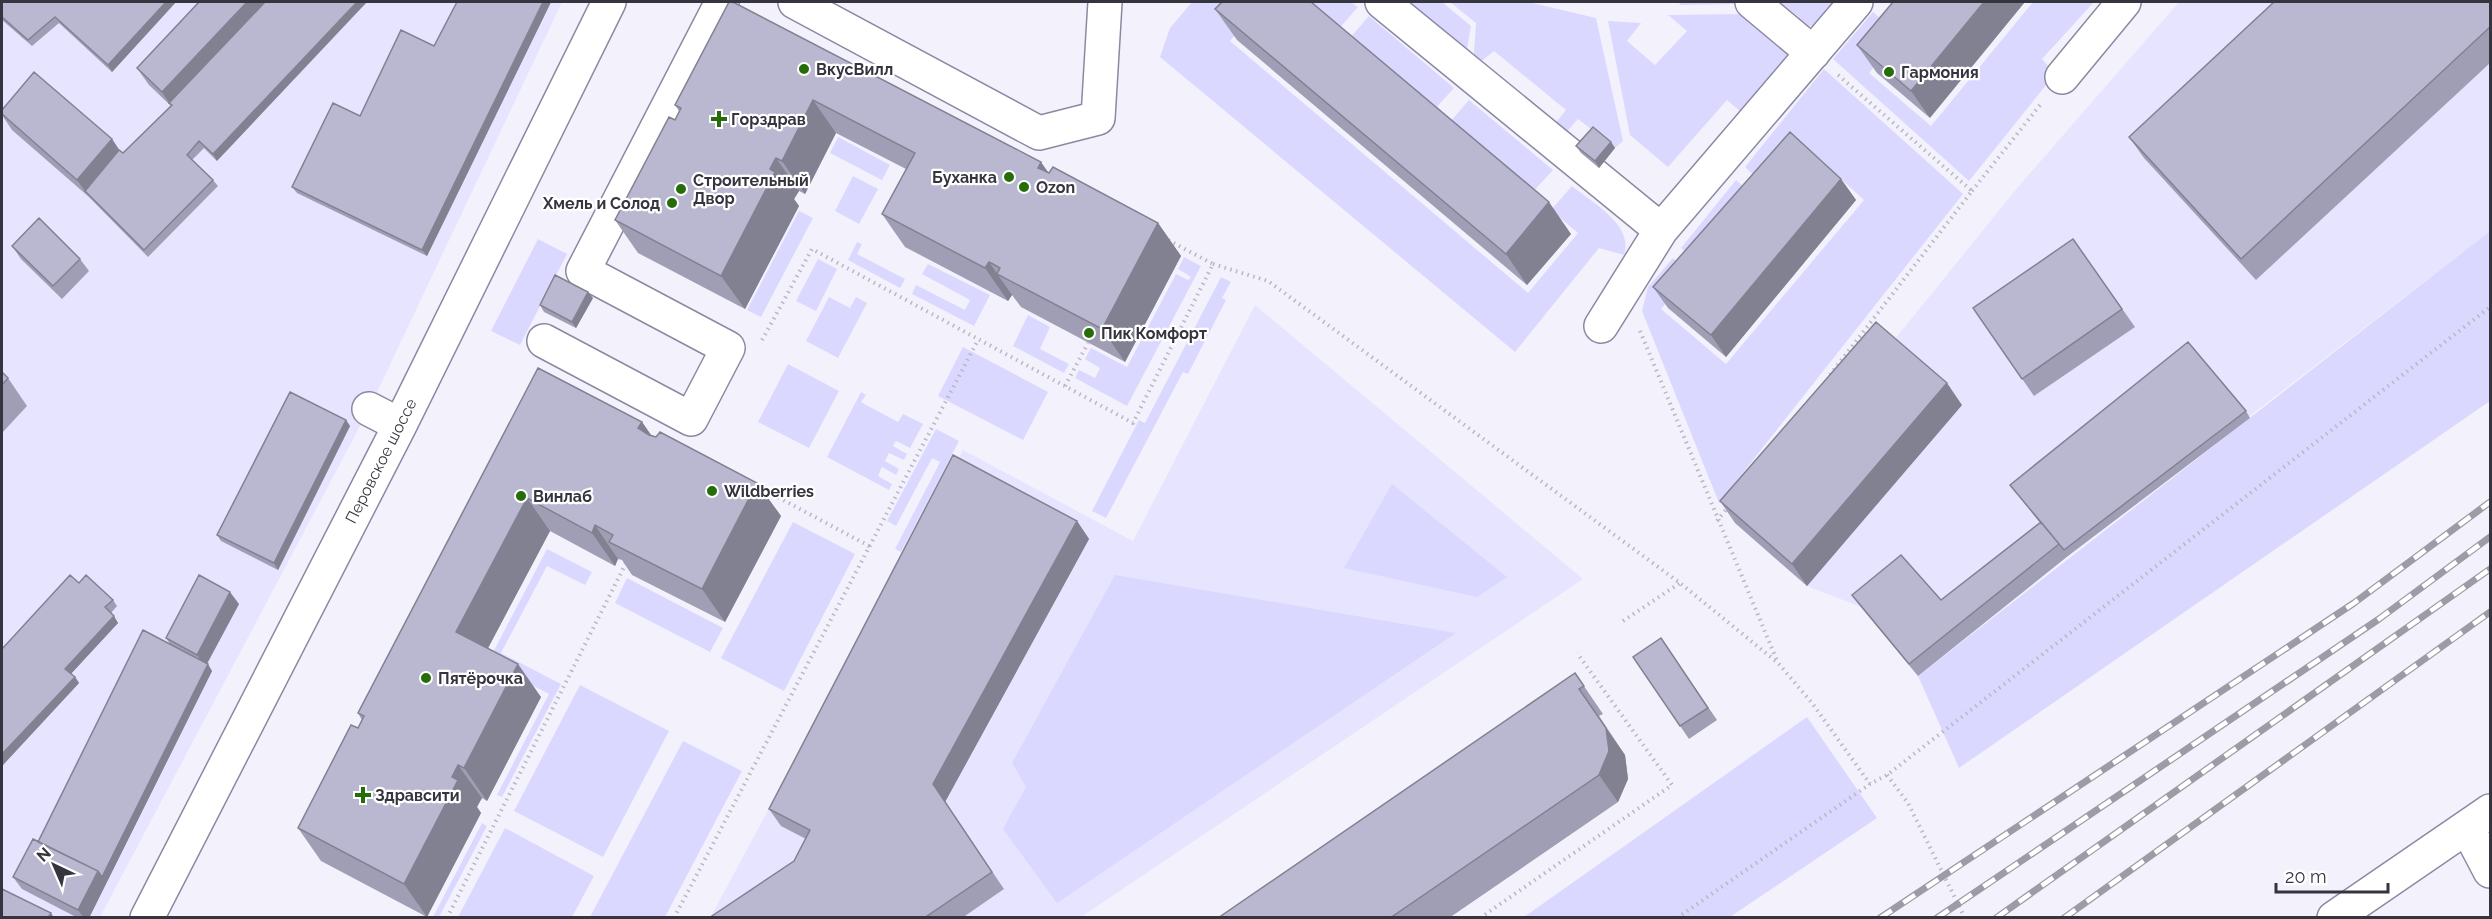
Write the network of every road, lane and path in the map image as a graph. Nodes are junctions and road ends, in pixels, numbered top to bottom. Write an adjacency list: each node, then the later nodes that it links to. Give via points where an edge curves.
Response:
1 (609, 2): 27 (street, Перовское шоссе)
2 (722, 2): 21 (street, via 583,271 728,348 718,368 691,419)
3 (795, 2): 4 (street, via 1039,133 1098,118)
4 (1105, 2)
5 (1382, 2): 12 (street)
6 (1752, 2): 9 (street)
7 (1856, 2): 9 (street)
8 (2124, 2): 10 (street)
9 (1814, 53): 11 (path); 12 (street)
10 (2062, 77): 11 (path)
11 (1972, 191): 24 (path)
12 (1661, 230): 17 (street)
13 (1161, 237): 14 (path)
14 (1213, 264): 25 (path, via 1133,423); 33 (path, via 1268,281)
15 (2490, 308): 37 (path)
16 (1636, 322): 30 (path)
17 (1601, 326)
18 (755, 330): 19 (path)
19 (765, 335): 20 (path, via 812,249); 23 (path)
20 (978, 340): 25 (path); 31 (path)
21 (544, 341)
22 (1088, 343): 25 (path)
23 (759, 345)
24 (1826, 380)
25 (1065, 387)
26 (369, 409): 27 (street)
27 (400, 425): 41 (street, Перовское шоссе)
28 (750, 482): 31 (path)
29 (1732, 502): 30 (path)
30 (1717, 521): 36 (path)
31 (871, 547): 43 (path)
32 (626, 563): 42 (path)
33 (1680, 583): 34 (path); 36 (path)
34 (1623, 621)
35 (1577, 653): 44 (path, via 1672,785)
36 (1778, 663): 38 (path)
37 (1887, 775): 38 (path); 46 (path, via 1908,803)
38 (1870, 784): 45 (path)
39 (2479, 819): 40 (street); 47 (street)
40 (2490, 871)
41 (147, 918)
42 (447, 918)
43 (674, 918)
44 (1480, 918)
45 (1677, 918)
46 (1965, 918)
47 (2334, 918)

